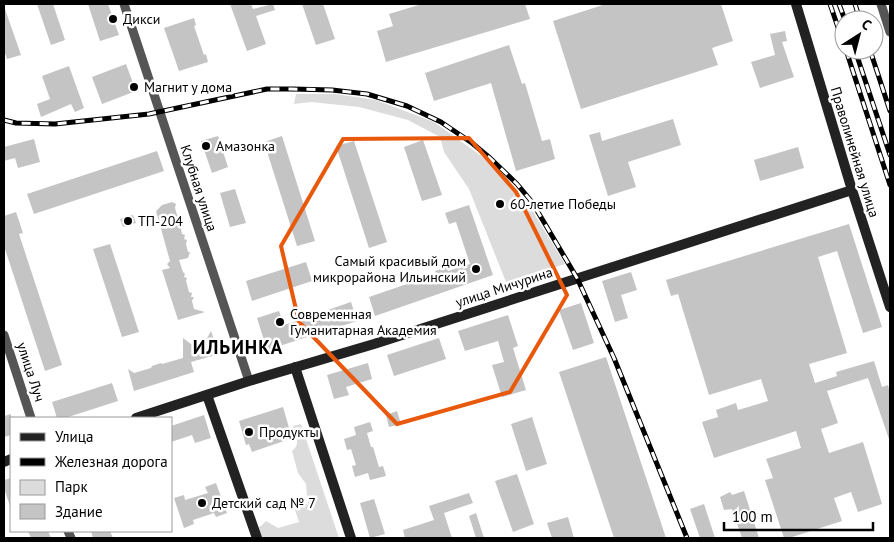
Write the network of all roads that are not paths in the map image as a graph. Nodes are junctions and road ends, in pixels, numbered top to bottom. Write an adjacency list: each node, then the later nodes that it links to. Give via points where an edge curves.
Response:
1 (124, 4): 9 (street, Клубная улица)
2 (796, 4): 5 (main road, Праволинейная улица)
3 (881, 4): 4 (street)
4 (890, 32)
5 (852, 190): 6 (main road, Праволинейная улица); 8 (main road, улица Мичурина)
6 (890, 307)
7 (4, 335): 11 (street, улица Луч)
8 (296, 367): 9 (main road, улица Мичурина); 14 (main road)
9 (249, 381): 10 (main road, улица Мичурина)
10 (207, 395): 12 (main road, улица Мичурина); 13 (main road)
11 (31, 417)
12 (139, 417)
13 (256, 538)
14 (351, 538)

